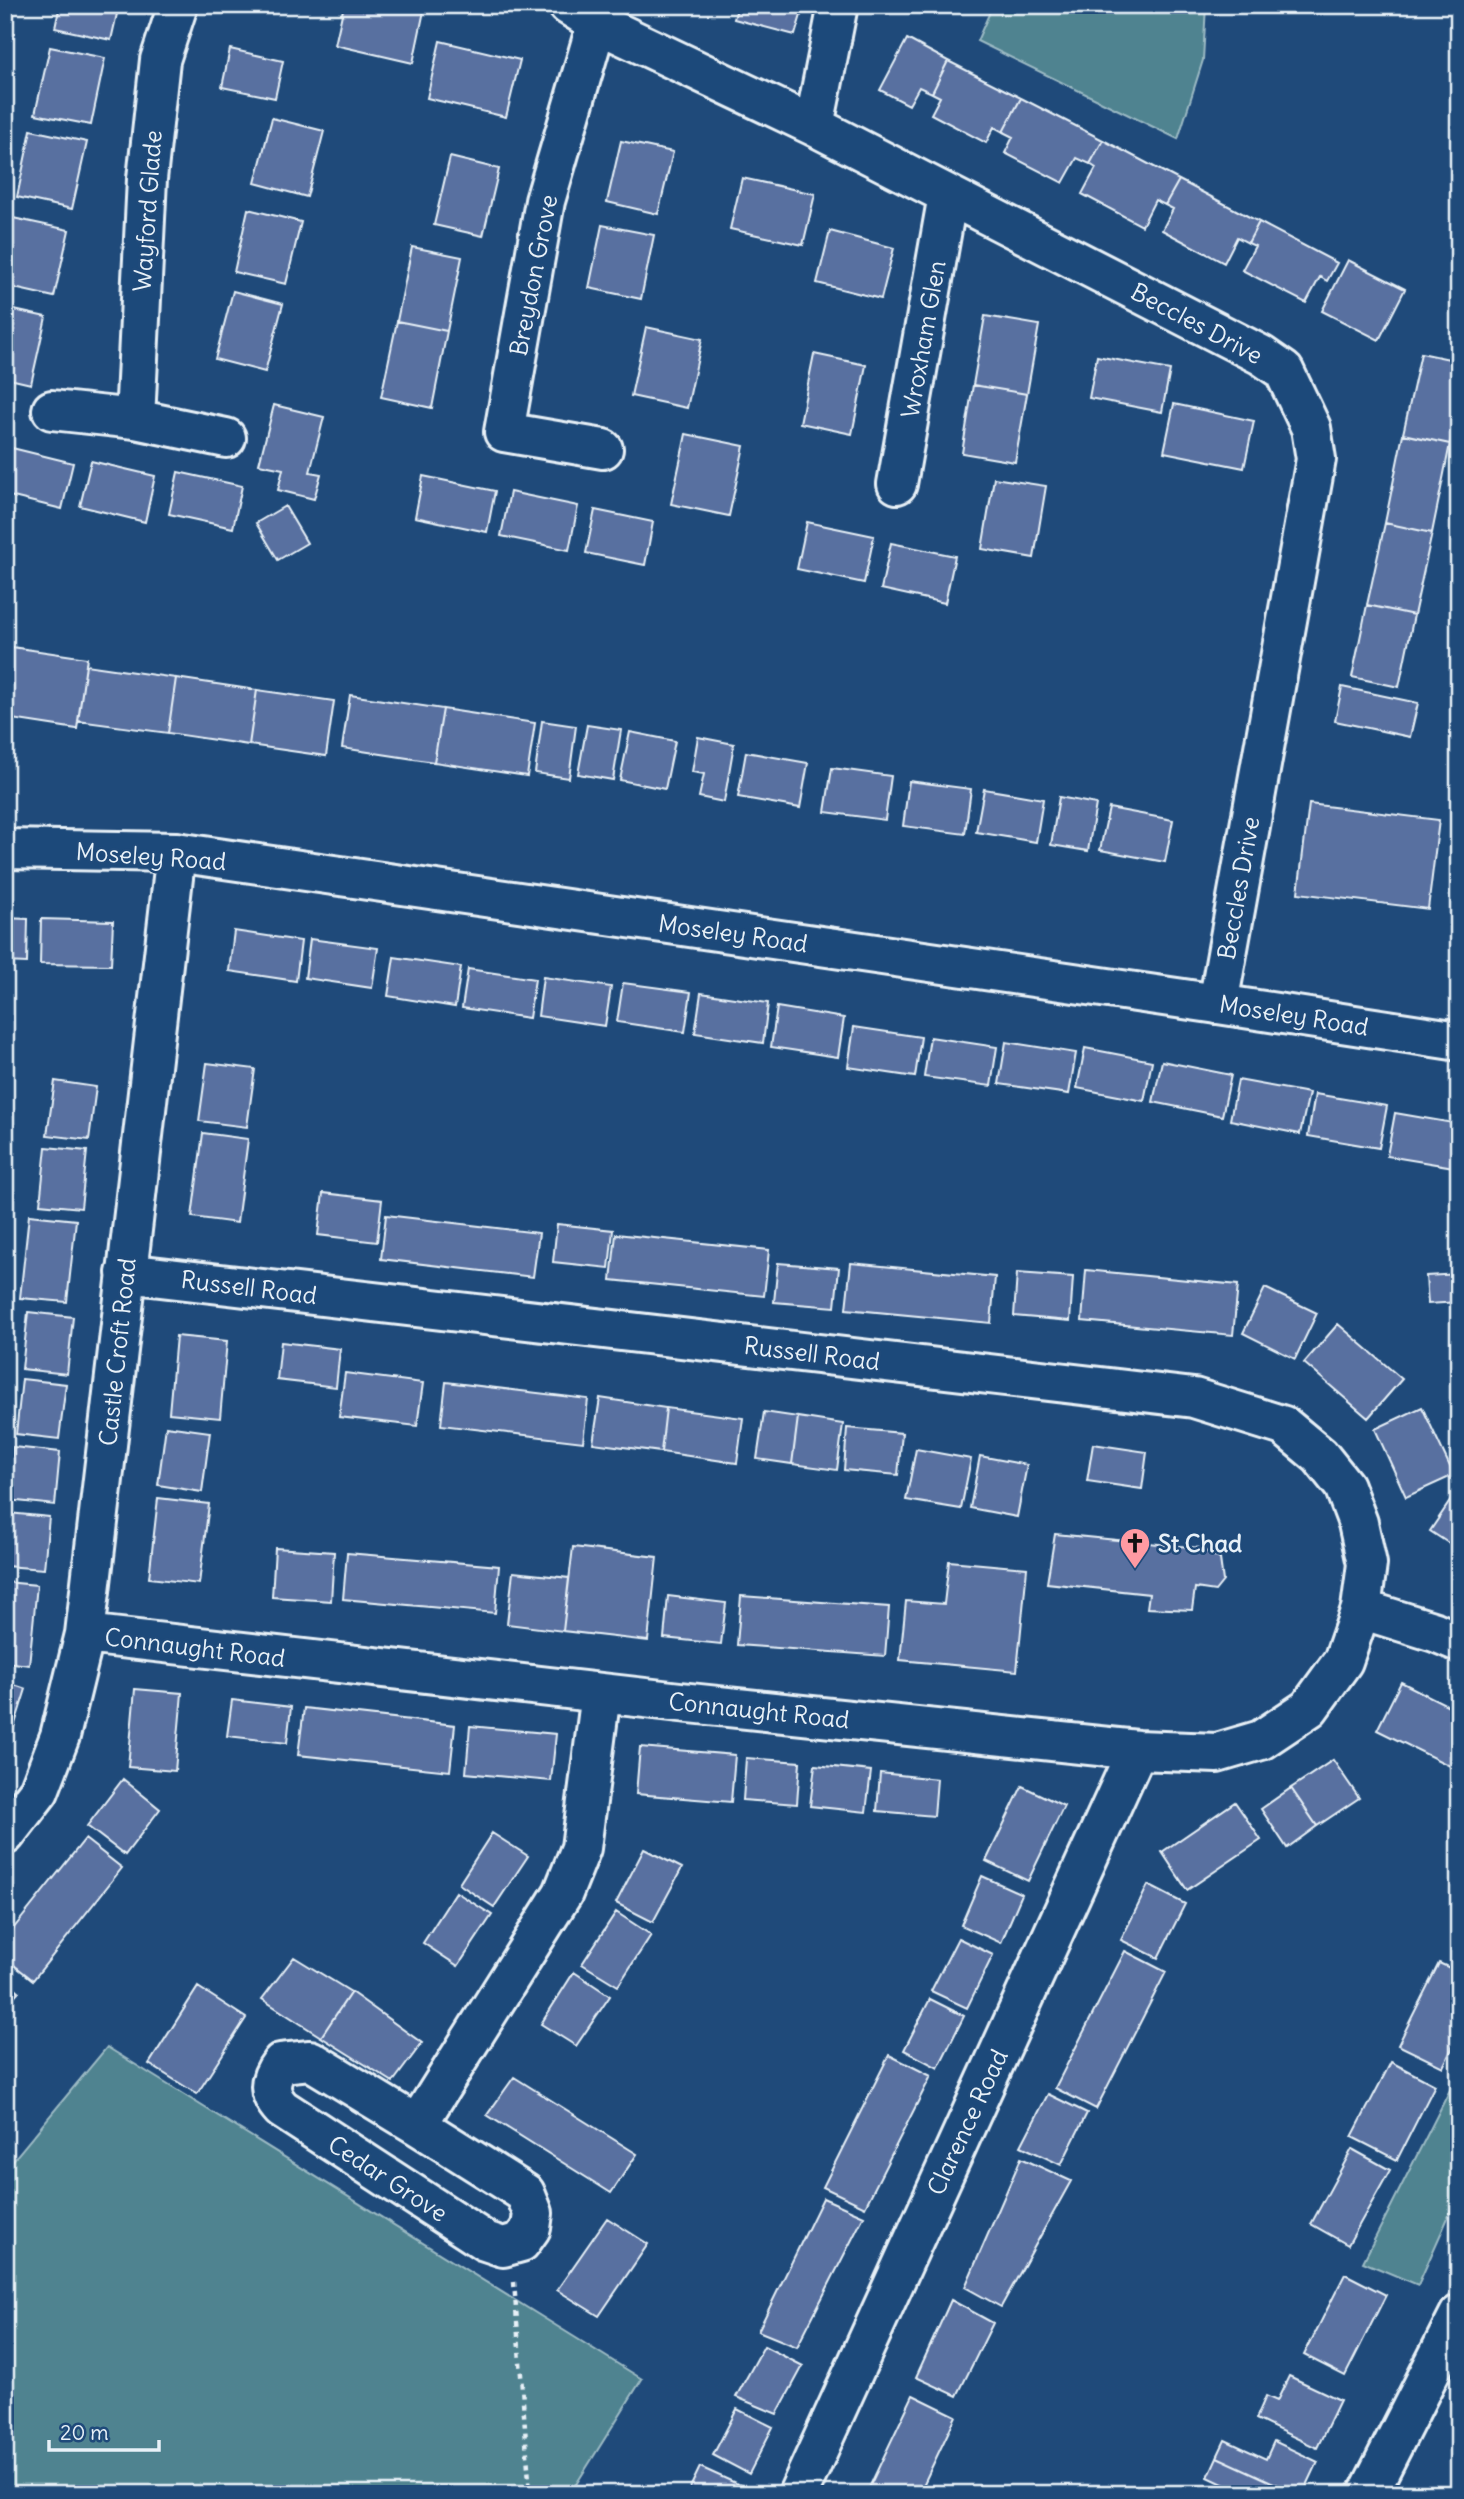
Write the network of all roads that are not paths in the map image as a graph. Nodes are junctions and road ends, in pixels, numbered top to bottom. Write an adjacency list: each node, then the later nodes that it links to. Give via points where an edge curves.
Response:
1 (178, 5): 7 (street, Wayford Glade, via 160,60 146,179)
2 (838, 5): 4 (street)
3 (583, 14): 4 (street, Beccles Drive); 9 (street, Breydon Grove, via 504,432)
4 (814, 126): 5 (street, Beccles Drive)
5 (948, 195): 10 (street, Wroxham Glen); 13 (street, Beccles Drive, via 1261,355 1284,371 1311,428 1316,459)
6 (52, 410): 7 (street)
7 (135, 419): 8 (street)
8 (226, 438)
9 (603, 449)
10 (897, 484)
11 (5, 849): 12 (street, Moseley Road)
12 (176, 852): 13 (street, Moseley Road); 15 (street, Castle Croft Road)
13 (1218, 1003): 14 (street, Moseley Road)
14 (1459, 1041)
15 (126, 1273): 16 (street, Russell Road, via 1194,1398 1284,1426 1320,1456 1343,1486 1358,1523 1367,1564); 17 (street, Castle Croft Road)
16 (1362, 1609): 18 (street); 20 (street, Connaught Road, via 1343,1661 1328,1684 1309,1708 1261,1740 1217,1753)
17 (85, 1634): 19 (street, Connaught Road); 21 (street, Castle Croft Road, via 60,1736 39,1791)
18 (1459, 1643)
19 (601, 1693): 20 (street, Connaught Road); 22 (street, via 581,1848 563,1893)
20 (1137, 1750): 24 (street, Clarence Road)
21 (5, 1835)
22 (417, 2125): 22 (street, Cedar Grove, via 310,2060 281,2063 273,2074 272,2099 293,2116 485,2241 503,2247 521,2242 531,2228 533,2213 525,2193)
23 (1459, 2315): 25 (street)
24 (798, 2494)
25 (1368, 2494)

